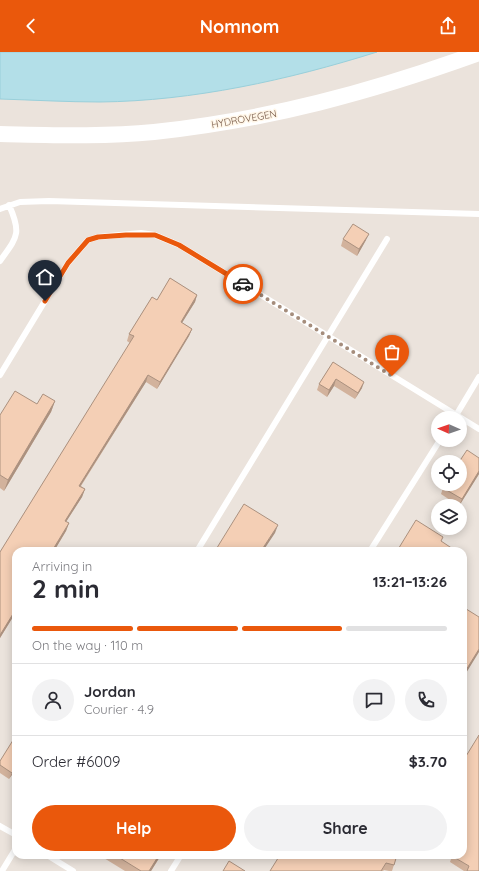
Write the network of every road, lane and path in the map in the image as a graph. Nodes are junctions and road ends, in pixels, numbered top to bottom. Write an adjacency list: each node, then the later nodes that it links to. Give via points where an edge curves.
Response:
1 (479, 53): 2 (street, HYDROVEGEN, via 372,90 259,117 153,132)
2 (0, 134)
3 (9, 205): 4 (lane); 5 (lane, via 49,201); 7 (lane, via 18,233)
4 (0, 209)
5 (479, 214)
6 (387, 239): 8 (lane)
7 (0, 261)
8 (328, 336): 9 (lane, via 179,245 155,235 141,233 98,237 88,240 68,263); 11 (lane); 16 (lane)
9 (0, 374)
10 (479, 377): 12 (lane)
11 (447, 411)
12 (458, 411)
13 (467, 422): 14 (lane)
14 (479, 429)
15 (436, 447): 17 (lane)
16 (199, 547)
17 (373, 547)
18 (0, 826): 19 (lane)
19 (12, 833)
20 (12, 855): 23 (lane)
21 (54, 859): 24 (lane)
22 (178, 859): 25 (lane)
23 (2, 871)
24 (73, 871)
25 (171, 871)

